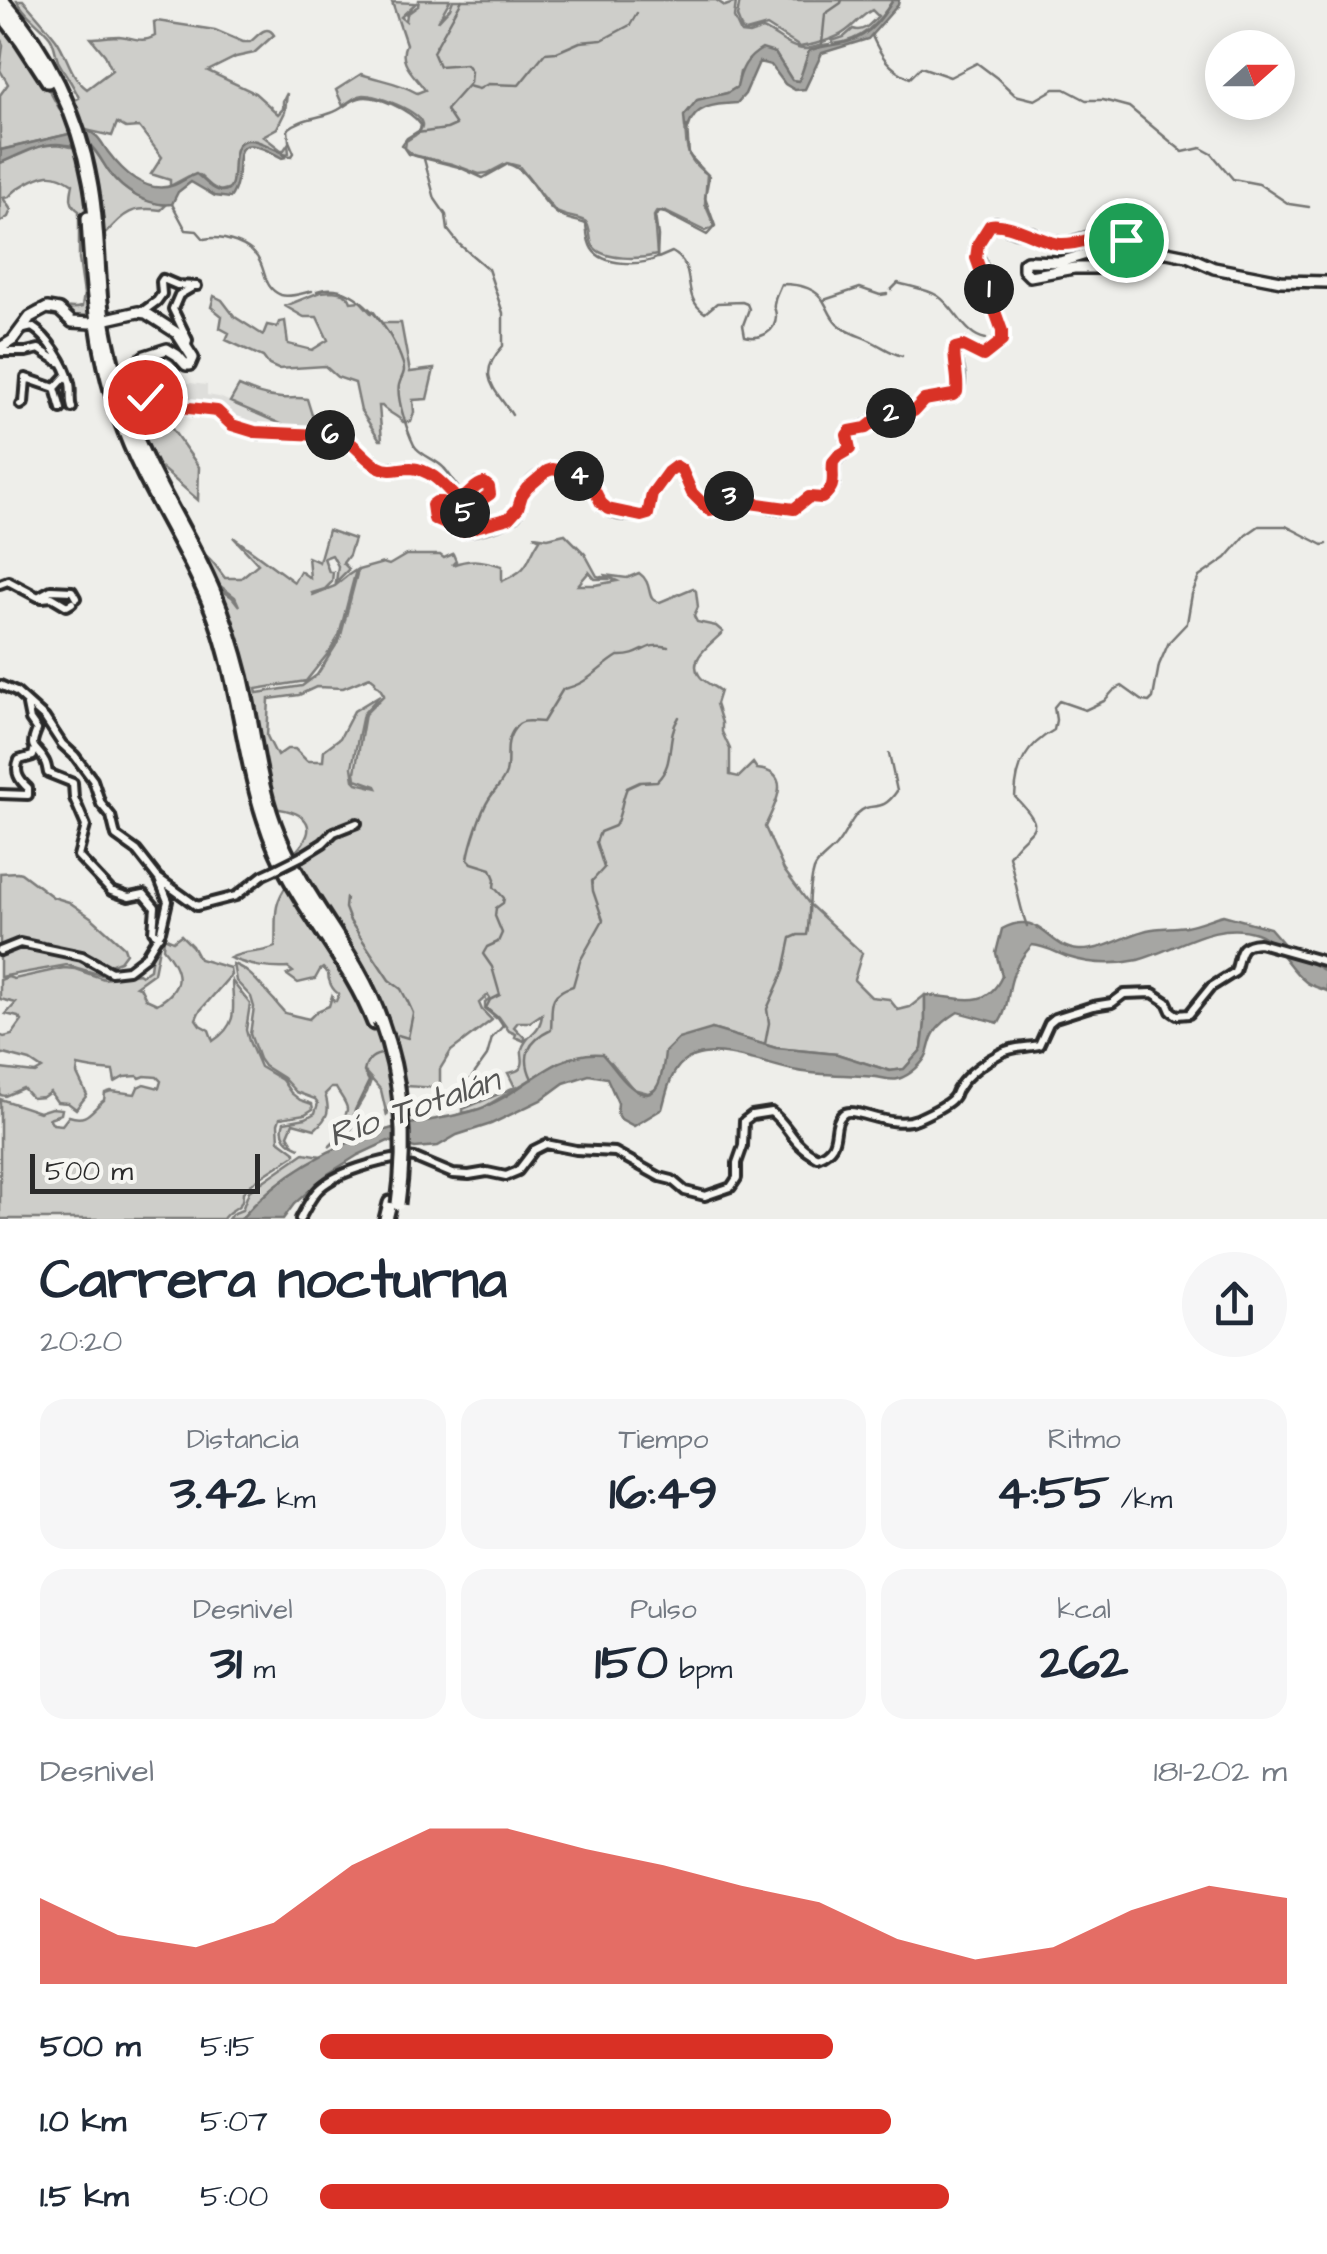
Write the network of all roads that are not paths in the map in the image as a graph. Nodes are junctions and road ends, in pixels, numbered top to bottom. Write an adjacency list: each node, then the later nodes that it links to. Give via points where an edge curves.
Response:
1 (2, 0): 3 (highway, via 42,54)
2 (0, 12): 3 (highway)
3 (64, 106): 28 (highway, bridge, via 85,156 106,334 131,424 221,611 278,835 362,976 391,1047 402,1109 402,1171)
4 (1327, 282): 9 (main road, via 1214,268 1162,251 1113,268 1030,276 1027,261 1056,263 1119,244 1129,229 1057,244 996,223 976,251 1002,341 983,356 955,348 953,395 924,400 906,415 885,413 850,431 850,449 833,462 834,484 822,498 809,497 788,510 727,495 709,510 676,466 641,516 608,509 586,479 553,469 527,488 515,514 468,531 434,519 432,505 441,502 464,514 490,494 484,483 458,500 424,472 374,465 341,436 255,432 217,411 145,397 135,380 139,361 167,349 190,365)
5 (141, 312): 6 (main road); 9 (main road, via 172,328); 9 (street, via 157,302 163,279 197,286 179,295 173,309)
6 (107, 318)
7 (91, 323): 8 (main road, via 72,322 46,308)
8 (22, 328): 10 (main road); 11 (street, via 43,334)
9 (186, 345)
10 (0, 350): 11 (street, via 39,349)
11 (61, 363): 12 (street)
12 (66, 376): 13 (street); 15 (street)
13 (55, 388): 14 (street, via 26,378); 16 (street)
14 (21, 405)
15 (72, 408)
16 (61, 409)
17 (0, 584): 18 (street)
18 (38, 598): 18 (street, via 51,590 72,591 74,601 67,606 52,596)
19 (0, 684): 20 (street)
20 (27, 704): 21 (street, via 37,730); 24 (street, via 46,718 93,780 116,836)
21 (35, 750): 22 (street, via 16,768 28,796); 25 (street, via 48,773 73,784 86,826 78,856 111,891 144,894 155,907 153,931)
22 (0, 794)
23 (358, 823): 24 (street, bridge, via 236,896 197,906)
24 (158, 878): 25 (street, via 168,901)
25 (159, 936): 26 (street, via 141,961 118,972 82,956 20,943)
26 (0, 951)
27 (1327, 962): 29 (street, via 1248,944 1234,972 1183,1016 1144,993 1055,1018 1039,1045 1000,1053 967,1077 948,1102 916,1119 898,1124 846,1111 834,1145 817,1157 771,1112 752,1115 744,1121 737,1178 716,1194 685,1192 615,1152 546,1144 511,1175 453,1174 406,1157 336,1177 312,1197)
28 (394, 1203): 30 (highway); 31 (highway)
29 (300, 1219)
30 (386, 1219)
31 (394, 1219)

